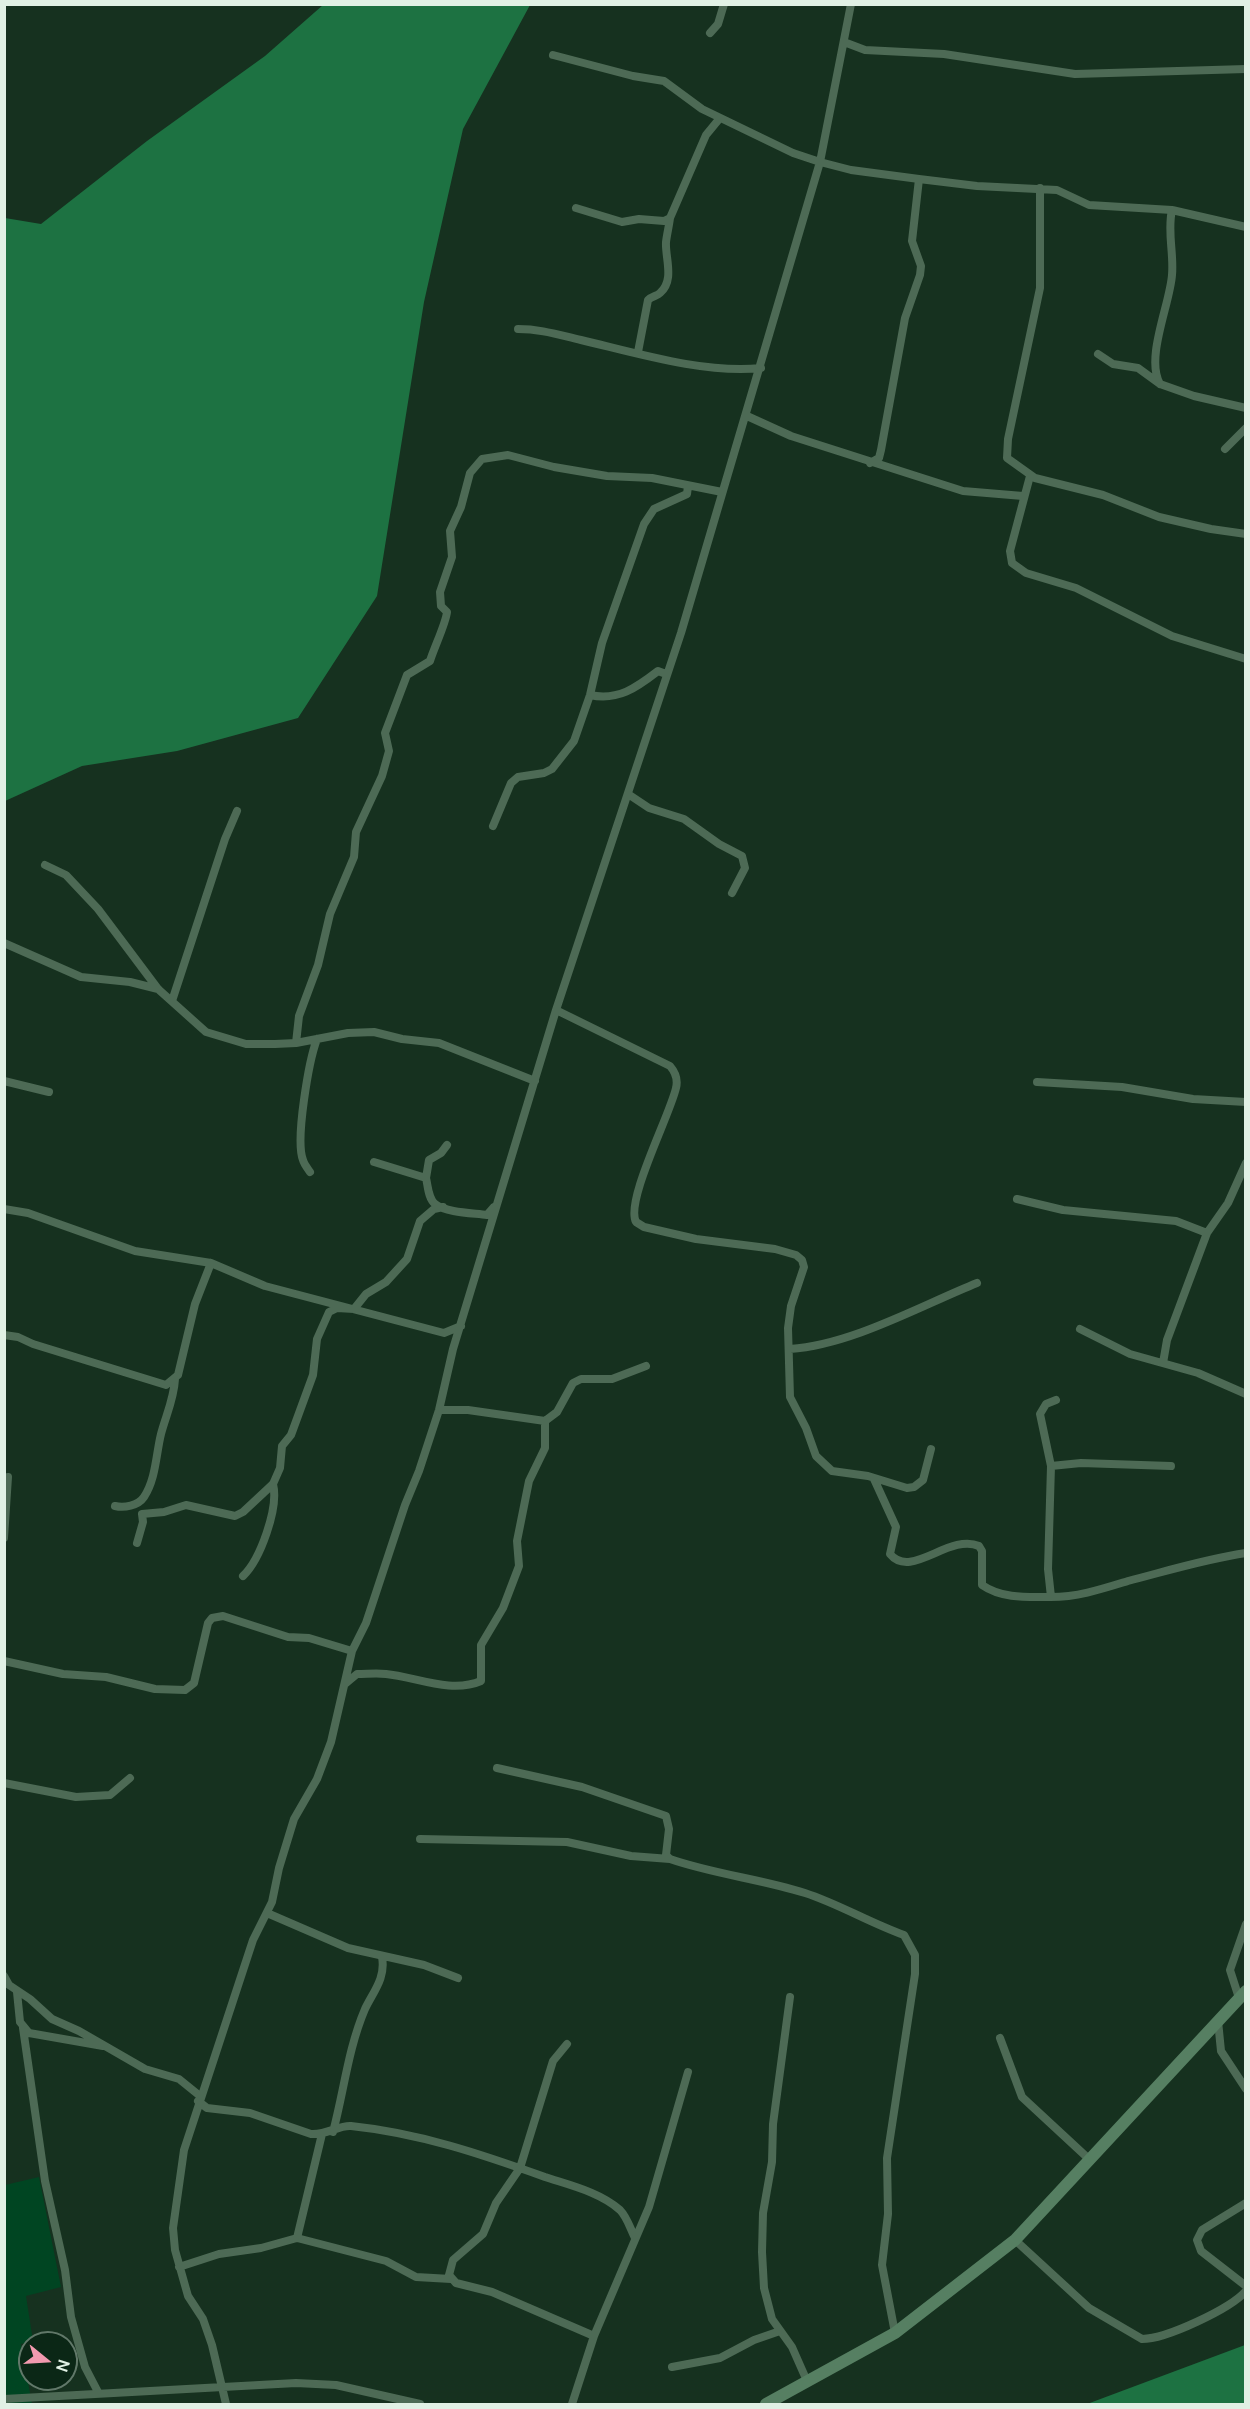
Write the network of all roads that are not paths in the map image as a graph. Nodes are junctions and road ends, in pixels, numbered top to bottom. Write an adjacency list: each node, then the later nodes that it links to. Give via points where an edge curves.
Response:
1 (724, 4): 3 (street, via 718,24)
2 (851, 4): 4 (street)
3 (710, 33)
4 (844, 42): 6 (street, via 865,50 944,54 1075,74); 8 (street)
5 (553, 55): 7 (street, via 659,79)
6 (1245, 69)
7 (720, 118): 8 (street); 13 (street, via 706,135)
8 (820, 162): 9 (street); 18 (street)
9 (919, 179): 10 (street); 24 (street, via 912,242 921,275 905,318 879,458)
10 (1040, 188): 12 (street, via 1057,190 1089,205); 25 (street, via 1040,288 1006,452 1011,464)
11 (576, 208): 13 (street, via 622,222)
12 (1172, 210): 14 (street); 19 (street, via 1172,275 1157,348 1156,376)
13 (670, 218): 16 (street, via 666,242 670,265 662,291 648,300)
14 (1245, 227)
15 (518, 329): 16 (street, via 549,331)
16 (638, 352): 18 (street, via 734,370)
17 (1098, 354): 19 (street, via 1113,364 1138,368)
18 (761, 368): 21 (street)
19 (1160, 384): 20 (street)
20 (1245, 408)
21 (747, 416): 24 (street); 27 (street)
22 (1245, 428): 23 (street)
23 (1225, 448)
24 (870, 463): 28 (street, via 963,492)
25 (1030, 476): 28 (street); 29 (street, via 1109,497 1159,517)
26 (688, 486): 27 (street); 32 (street, via 687,494 654,509 644,524 602,643); 43 (street, via 554,467 508,455 482,459 470,473 450,531 452,557 440,592 446,621 430,661 407,675 386,734 387,759 356,832 354,858 330,914 318,965 299,1016)
27 (722, 492): 31 (street)
28 (1023, 496): 30 (street, via 1010,551 1012,563 1018,568 1076,588 1172,636)
29 (1245, 534)
30 (1245, 659)
31 (666, 674): 32 (street, via 658,671 630,692 603,698); 33 (street)
32 (590, 695): 35 (street, via 574,741 552,769 518,777 511,783)
33 (628, 794): 37 (street, via 649,808 684,819 742,856 745,868); 41 (street)
34 (237, 812): 40 (street)
35 (493, 825)
36 (45, 865): 39 (street, via 66,875 88,898)
37 (732, 892)
38 (4, 943): 39 (street, via 81,977)
39 (158, 989): 40 (street)
40 (172, 1001): 43 (street, via 206,1032 221,1038 246,1044)
41 (556, 1010): 45 (street); 67 (street, via 670,1066 675,1072 676,1088 653,1147 633,1217 644,1227 696,1239 759,1246 802,1260 804,1267 791,1306)
42 (317, 1039): 43 (street); 45 (street, via 374,1032 439,1043); 52 (street, via 306,1074 300,1143 303,1161)
43 (296, 1043)
44 (4, 1081): 47 (street)
45 (535, 1081): 54 (street)
46 (1037, 1082): 48 (street, via 1122,1087 1193,1099)
47 (49, 1092)
48 (1245, 1102)
49 (447, 1145): 53 (street, via 429,1160)
50 (374, 1162): 53 (street)
51 (1245, 1163): 58 (street, via 1228,1203)
52 (310, 1172)
53 (426, 1178): 56 (street, via 430,1196)
54 (501, 1193): 56 (street, via 487,1215); 62 (street)
55 (1017, 1199): 58 (street, via 1063,1210 1176,1221)
56 (443, 1207): 61 (street, via 420,1221 407,1259)
57 (4, 1209): 59 (street, via 44,1218 135,1251)
58 (1207, 1233): 68 (street, via 1167,1340)
59 (211, 1263): 61 (street, via 265,1286); 70 (street, via 195,1304)
60 (977, 1283): 67 (street, via 854,1335 814,1347)
61 (354, 1309): 64 (street); 80 (street, via 329,1312 322,1324 313,1375 291,1435 282,1446 280,1468)
62 (461, 1326): 64 (street); 66 (street)
63 (1080, 1329): 68 (street, via 1130,1354)
64 (444, 1333): 66 (street)
65 (4, 1335): 70 (street, via 160,1385)
66 (453, 1349): 73 (street)
67 (790, 1349): 79 (street, via 791,1403 816,1456 832,1471)
68 (1163, 1364): 71 (street, via 1197,1373)
69 (646, 1366): 74 (street, via 612,1379 581,1379 573,1383 556,1412)
70 (175, 1379): 81 (street, via 153,1475)
71 (1245, 1394)
72 (1056, 1400): 76 (street, via 1046,1404 1040,1414)
73 (439, 1410): 74 (street); 89 (street, via 366,1623)
74 (545, 1421): 91 (street, via 546,1448 529,1480 517,1541 519,1566 503,1608 482,1645 481,1681 455,1685 386,1674 357,1674)
75 (931, 1449): 79 (street, via 920,1484 907,1488)
76 (1051, 1466): 77 (street); 88 (street)
77 (1171, 1466)
78 (6, 1478): 84 (street)
79 (874, 1479): 88 (street, via 896,1527 890,1554 894,1559 916,1561 946,1547 974,1544 982,1551 982,1585 989,1590 1018,1597)
80 (273, 1484): 83 (street, via 235,1516 186,1505); 87 (street, via 270,1521 252,1567)
81 (144, 1497): 82 (street, via 129,1506); 83 (street)
82 (115, 1506)
83 (142, 1514): 85 (street)
84 (4, 1538)
85 (137, 1543)
86 (1245, 1553): 88 (street, via 1201,1561 1099,1591)
87 (243, 1576)
88 (1051, 1597)
89 (352, 1651): 90 (street, via 309,1638 288,1637 223,1616 208,1623 196,1677 186,1690 155,1689); 91 (street)
90 (4, 1661)
91 (344, 1684): 97 (street, via 331,1742 317,1779 294,1820)
92 (497, 1768): 96 (street, via 582,1787 666,1816 666,1855)
93 (130, 1778): 94 (street, via 110,1795 76,1797)
94 (4, 1783)
95 (420, 1839): 96 (street, via 567,1842 631,1856)
96 (670, 1859): 126 (street, via 762,1880 822,1899 904,1935 915,1955 887,2158 888,2214 882,2265)
97 (267, 1913): 99 (street, via 348,1948); 112 (street, via 253,1940)
98 (1245, 1924): 103 (street, via 1230,1970)
99 (382, 1957): 101 (street, via 424,1965); 113 (street, via 384,1972 365,2009 345,2067)
100 (4, 1977): 102 (street)
101 (458, 1978)
102 (17, 1992): 106 (street); 109 (street, via 52,2019)
103 (1242, 1994): 105 (street)
104 (790, 1997): 125 (street, via 763,2221 764,2288 772,2319)
105 (1218, 2021): 111 (street, via 1221,2051); 115 (street)
106 (23, 2028): 109 (street, via 50,2039); 131 (street, via 45,2181 71,2317 83,2360)
107 (1000, 2038): 115 (street, via 1022,2097)
108 (567, 2044): 116 (street, via 553,2061)
109 (108, 2047): 112 (street, via 145,2069 185,2082)
110 (688, 2072): 119 (street, via 659,2175)
111 (1245, 2089)
112 (199, 2098): 114 (street, via 207,2108 250,2114); 121 (street, via 181,2162 173,2228)
113 (333, 2132): 114 (street); 116 (street, via 350,2126 433,2139)
114 (322, 2134): 118 (street)
115 (1090, 2160): 120 (street)
116 (520, 2168): 119 (street, via 579,2188 611,2204 626,2217); 122 (street, via 496,2203 483,2234 453,2260 448,2275)
117 (1245, 2203): 123 (street, via 1202,2230 1197,2240 1201,2251)
118 (297, 2238): 121 (street, via 219,2254); 122 (street, via 386,2261 416,2277)
119 (635, 2238): 127 (street)
120 (1015, 2240): 124 (street, via 1089,2308 1142,2339 1173,2331); 126 (street)
121 (179, 2267): 130 (street, via 188,2296 203,2319)
122 (451, 2279): 127 (street, via 492,2292)
123 (1245, 2286): 124 (street)
124 (1245, 2291)
125 (780, 2331): 128 (street, via 720,2358); 129 (street)
126 (895, 2333): 129 (street)
127 (594, 2336): 135 (street)
128 (672, 2367)
129 (807, 2381): 136 (street)
130 (223, 2388): 131 (street); 133 (street); 134 (street, via 296,2383 336,2385)
131 (98, 2392): 132 (street)
132 (4, 2399)
133 (226, 2404)
134 (420, 2404)
135 (573, 2404)
136 (766, 2404)

